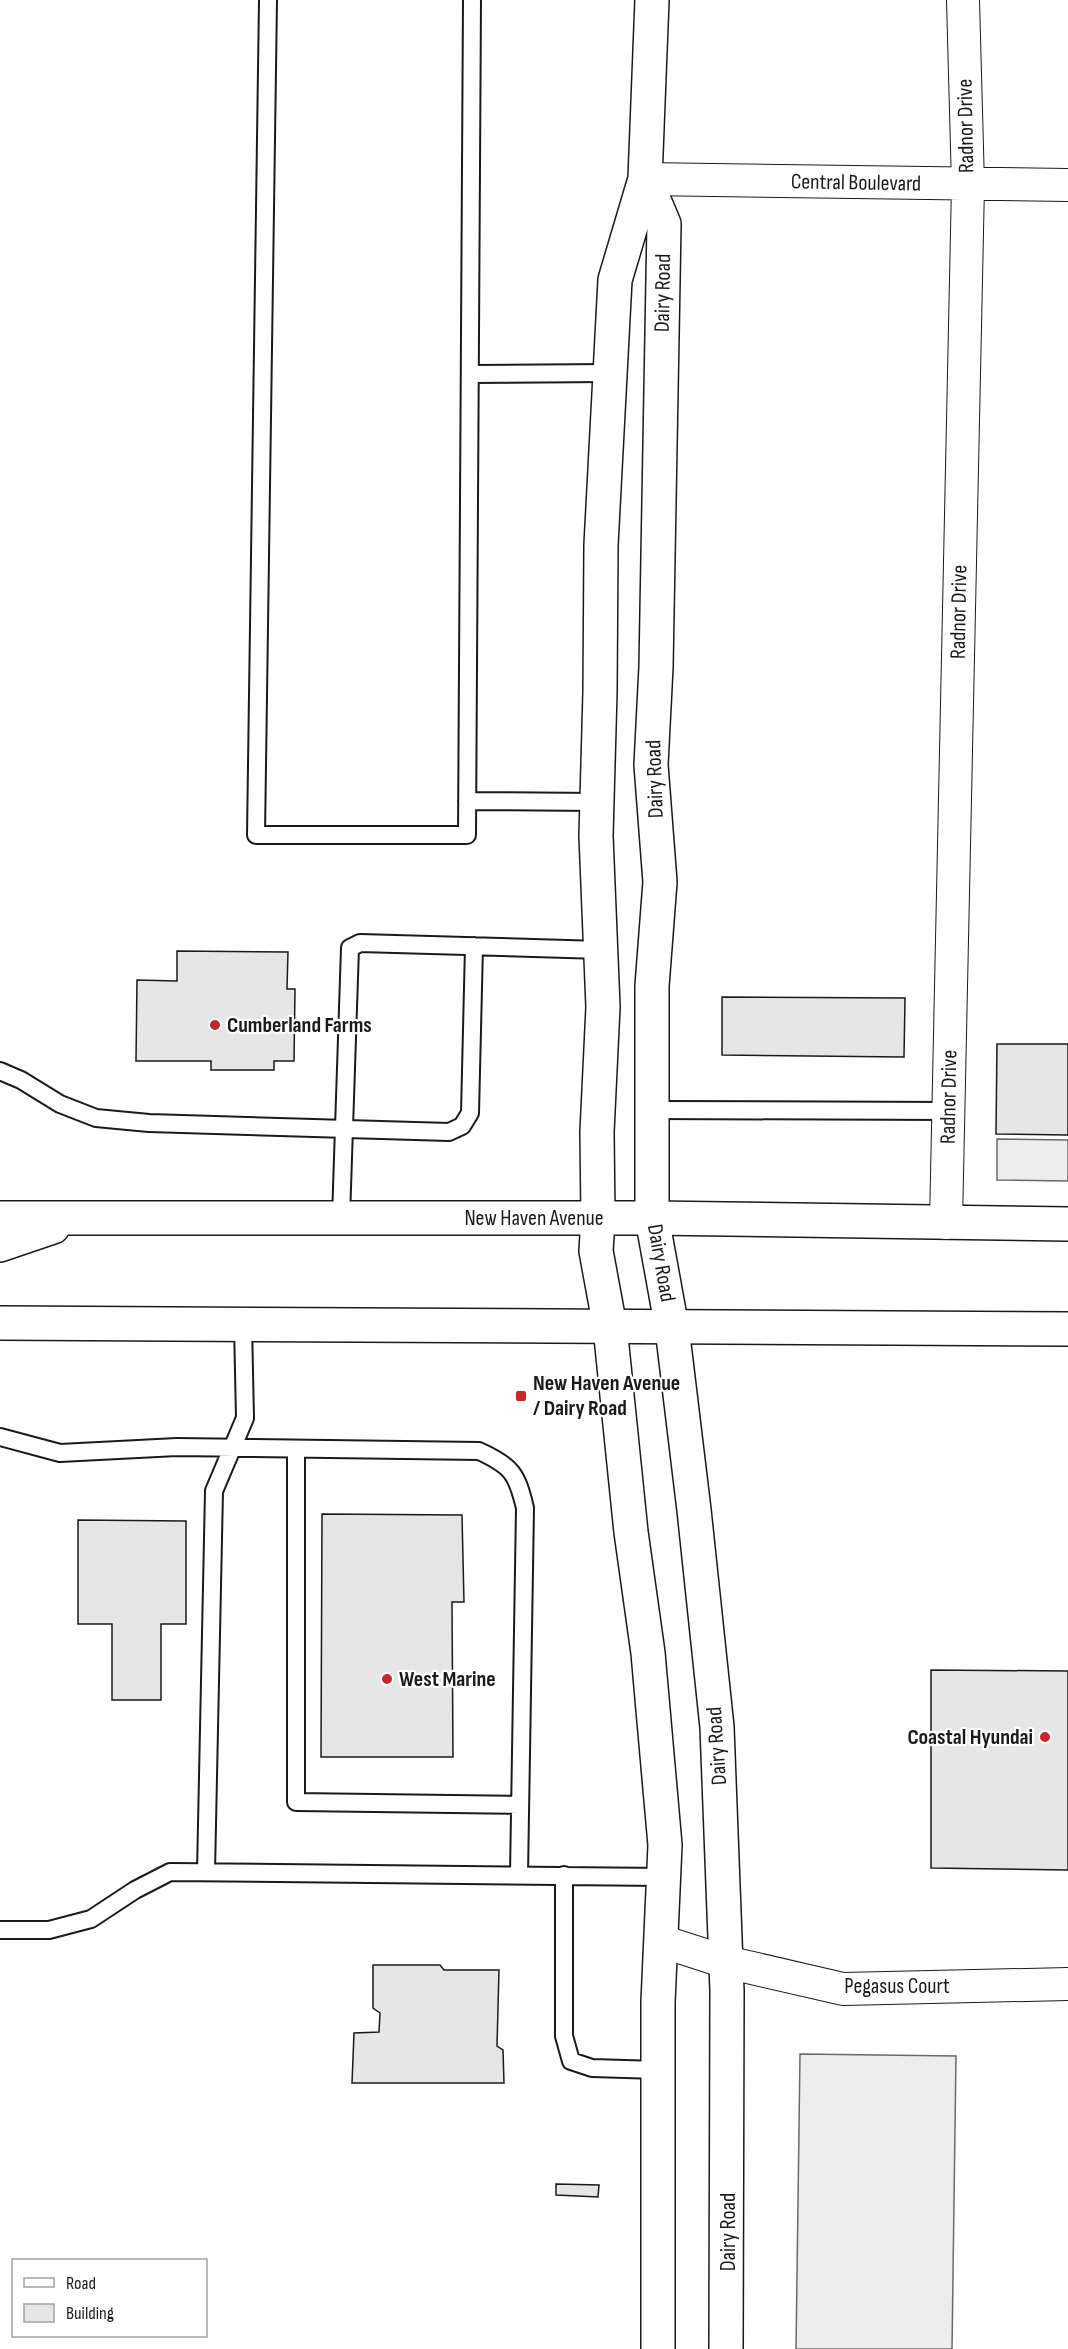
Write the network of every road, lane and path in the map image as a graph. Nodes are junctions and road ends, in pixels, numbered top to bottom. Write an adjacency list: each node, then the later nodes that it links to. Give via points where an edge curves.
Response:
1 (268, 0): 10 (lane, via 256,835 467,836)
2 (472, 0): 9 (lane)
3 (652, 0): 5 (street, Dairy Road)
4 (963, 0): 6 (street, Radnor Drive)
5 (645, 179): 6 (street, Central Boulevard); 8 (street, Dairy Road, via 615,280); 15 (street, Dairy Road, via 664,224 657,667 651,765 660,882 652,986)
6 (968, 184): 7 (street, Central Boulevard); 16 (street, Radnor Drive)
7 (1068, 185)
8 (609, 373): 9 (lane); 11 (street, Dairy Road, via 601,545)
9 (470, 374): 10 (lane)
10 (467, 801): 11 (lane)
11 (597, 802): 13 (street, Dairy Road)
12 (474, 946): 13 (lane); 17 (lane, via 470,1113 462,1126 449,1131); 17 (lane, via 360,943 350,948)
13 (601, 950): 21 (street, Dairy Road)
14 (0, 1071): 17 (lane, via 60,1104 96,1118 149,1123)
15 (653, 1110): 16 (lane); 22 (street, Dairy Road)
16 (949, 1111): 23 (street, Radnor Drive)
17 (342, 1127): 20 (lane)
18 (0, 1218): 19 (street, New Haven Avenue)
19 (81, 1218): 20 (street, New Haven Avenue); 25 (street)
20 (341, 1218): 21 (street, New Haven Avenue)
21 (598, 1218): 22 (street, New Haven Avenue); 28 (street, Dairy Road, via 596,1251)
22 (652, 1218): 23 (street, New Haven Avenue); 29 (street, Dairy Road)
23 (946, 1223): 24 (street, New Haven Avenue)
24 (1068, 1224)
25 (0, 1245)
26 (0, 1323): 27 (street)
27 (243, 1325): 28 (street); 32 (lane, via 245,1418)
28 (610, 1327): 29 (street); 38 (street, Dairy Road, via 648,1653 665,1845)
29 (672, 1328): 30 (street); 41 (street, Dairy Road, via 717,1726)
30 (1068, 1329)
31 (0, 1437): 32 (lane, via 60,1452)
32 (232, 1449): 33 (lane); 35 (lane, via 214,1491)
33 (296, 1450): 34 (lane, via 479,1451 499,1460 518,1480 525,1508); 34 (lane, via 296,1802)
34 (520, 1805): 36 (lane)
35 (206, 1872): 36 (lane); 39 (lane, via 170,1872 91,1919 49,1930)
36 (519, 1875): 37 (lane)
37 (564, 1875): 38 (lane); 43 (lane, via 564,2036 571,2061 592,2068)
38 (664, 1877): 40 (street, Dairy Road)
39 (0, 1930)
40 (661, 1941): 41 (street, Pegasus Court); 43 (street, Dairy Road)
41 (726, 1962): 42 (street, Pegasus Court, via 843,1989); 45 (street, Dairy Road)
42 (1068, 1984)
43 (658, 2070): 44 (street, Dairy Road)
44 (658, 2349)
45 (726, 2349)

